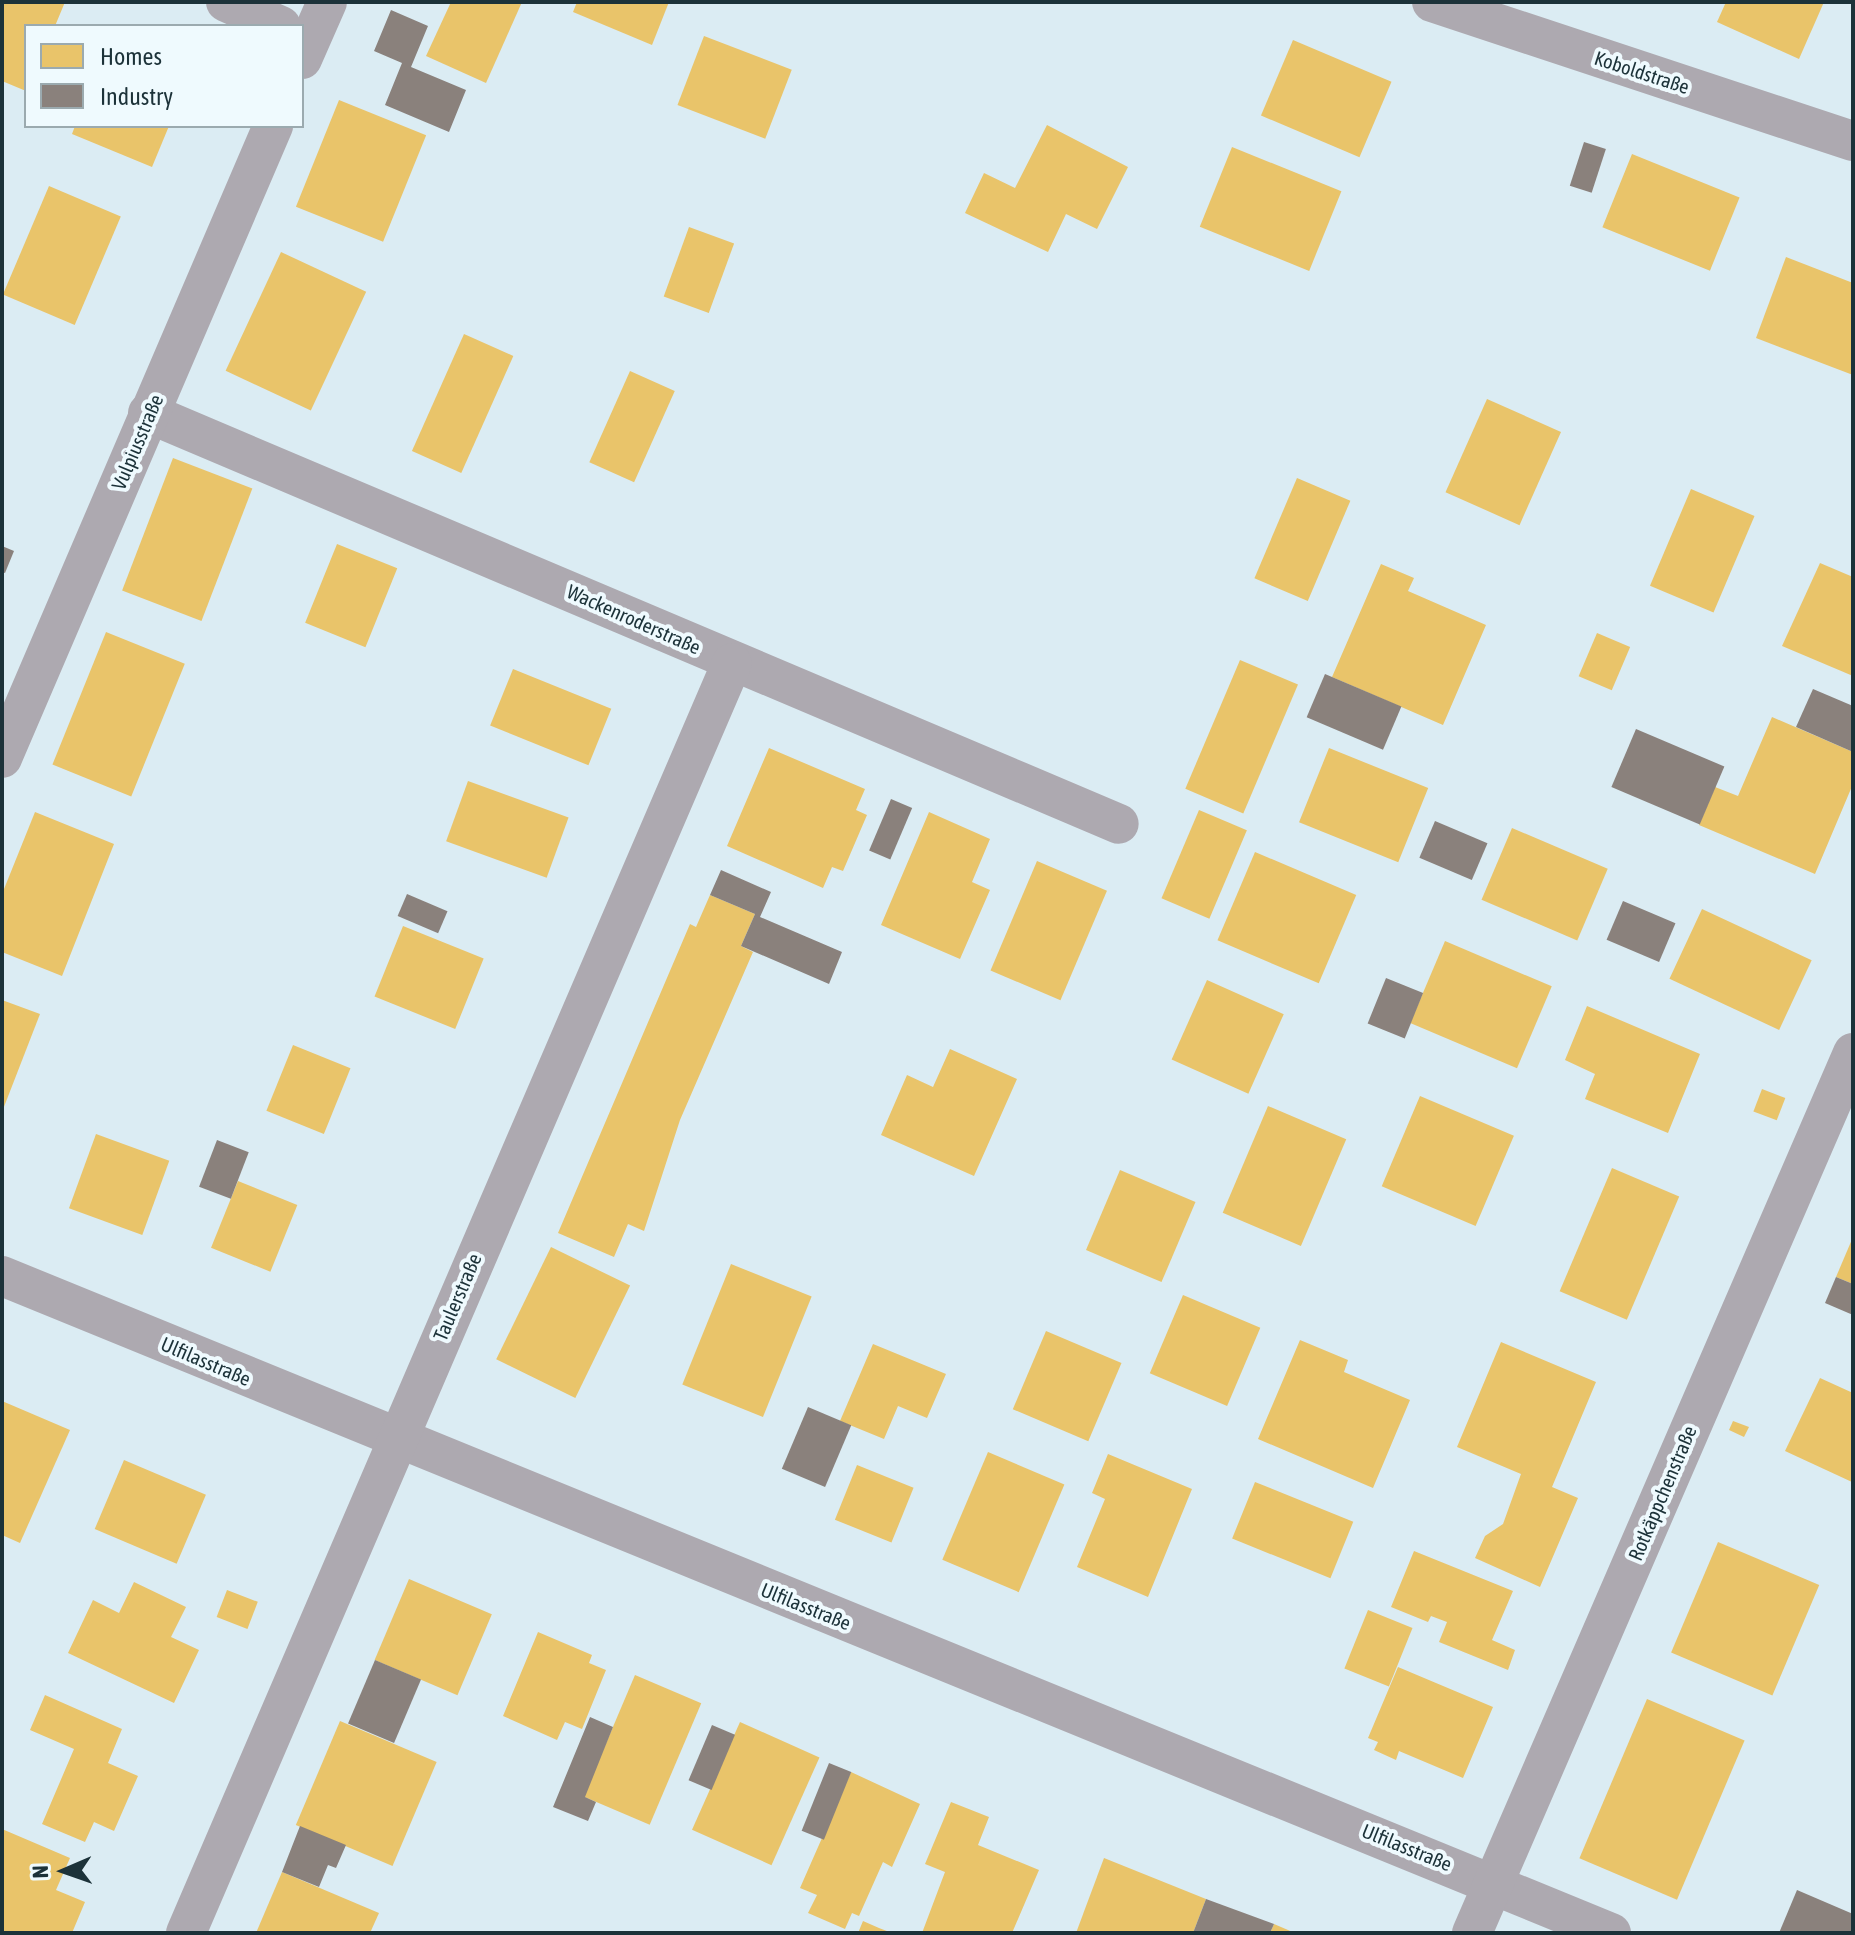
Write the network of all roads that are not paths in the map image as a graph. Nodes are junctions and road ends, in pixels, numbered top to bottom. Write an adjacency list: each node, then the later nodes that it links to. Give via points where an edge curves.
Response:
1 (226, 2): 4 (street)
2 (327, 2): 5 (street)
3 (1432, 2): 7 (street, Koboldstraße)
4 (268, 24)
5 (304, 33)
6 (272, 128): 8 (street, Vulpiusstraße)
7 (1853, 141)
8 (148, 413): 9 (street, Wackenroderstraße); 10 (street, Vulpiusstraße)
9 (732, 663): 11 (street, Wackenroderstraße); 14 (street, Taulerstraße)
10 (2, 758)
11 (1119, 824)
12 (1853, 1053): 15 (street, Rotkäppchenstraße)
13 (2, 1276): 14 (street, Ulfilasstraße)
14 (395, 1439): 15 (street, Ulfilasstraße); 16 (street, Taulerstraße)
15 (1493, 1882): 17 (street, Rotkäppchenstraße); 18 (street, Ulfilasstraße)
16 (186, 1933)
17 (1472, 1933)
18 (1611, 1933)

